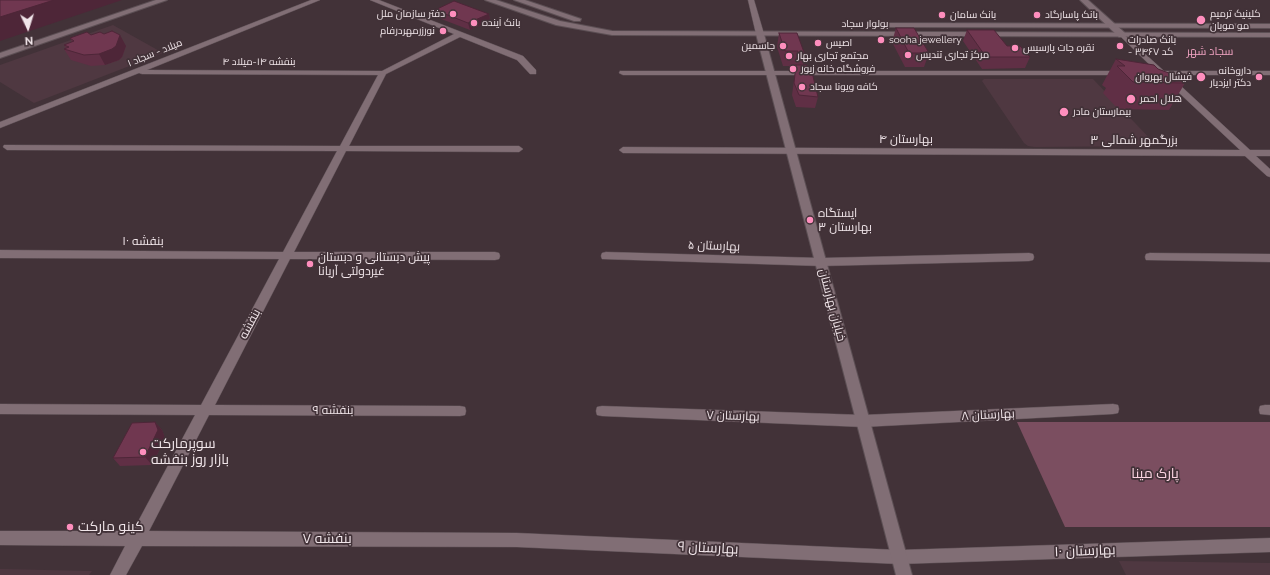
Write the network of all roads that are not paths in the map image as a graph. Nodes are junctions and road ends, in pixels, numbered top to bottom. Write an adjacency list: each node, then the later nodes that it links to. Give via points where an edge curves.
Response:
1 (142, 0): 17 (main road)
2 (163, 0): 18 (main road)
3 (317, 0): 19 (street, میلاد - سجاد ۱)
4 (374, 0): 14 (street)
5 (489, 0): 13 (main road, بولوار سجاد, via 559,23 612,32 639,34)
6 (518, 0): 13 (main road, بولوار سجاد, via 568,17 612,24)
7 (751, 0): 13 (street)
8 (1084, 0): 11 (main road)
9 (781, 26): 13 (main road, بولوار سجاد)
10 (882, 26): 11 (main road, بولوار سجاد)
11 (1112, 26): 12 (main road, بولوار سجاد); 15 (main road)
12 (1270, 26)
13 (759, 30): 15 (main road, بولوار سجاد); 22 (main road, خیابان بهارستان)
14 (460, 34): 20 (street, via 520,58); 23 (street)
15 (1122, 35): 16 (main road, بولوار سجاد); 26 (street)
16 (1270, 35)
17 (0, 48)
18 (0, 56)
19 (135, 72): 23 (street, بنفشه ۱۴-میلاد ۴); 28 (street, میلاد - سجاد ۱)
20 (533, 72)
21 (623, 72): 22 (street)
22 (770, 72): 24 (street); 33 (main road, خیابان بهارستان)
23 (383, 73): 30 (street, بنفشه)
24 (1131, 73)
25 (1147, 73): 26 (street)
26 (1162, 73): 27 (street); 35 (street)
27 (1270, 73)
28 (0, 125)
29 (7, 147): 30 (street)
30 (343, 148): 31 (street); 39 (street, بنفشه)
31 (519, 149)
32 (623, 150): 33 (street, بهارستان ۴)
33 (791, 151): 34 (street, بهارستان ۴); 45 (main road, خیابان بهارستان)
34 (1020, 152): 35 (street, بزرگمهر شمالی ۳)
35 (1247, 153): 36 (street, بزرگمهر شمالی ۳); 37 (street)
36 (1270, 153)
37 (1270, 174)
38 (0, 254): 39 (street, بنفشه ۱۰)
39 (287, 255): 40 (street, بنفشه ۱۰); 48 (street, بنفشه)
40 (495, 256)
41 (606, 256): 45 (street, بهارستان ۵)
42 (1029, 257): 45 (street, بهارستان ۵)
43 (1150, 257): 44 (street)
44 (1270, 258)
45 (821, 262): 51 (main road, خیابان بهارستان)
46 (0, 409): 48 (street, بنفشه ۹)
47 (1113, 409): 51 (street, بهارستان ۸)
48 (205, 410): 49 (street, بنفشه ۹); 53 (street, بنفشه)
49 (460, 411)
50 (602, 411): 51 (street, بهارستان ۷)
51 (863, 421): 56 (main road, خیابان بهارستان)
52 (0, 538): 53 (street, بنفشه ۷)
53 (137, 538): 54 (street, بنفشه ۷); 57 (street, بنفشه)
54 (517, 540): 56 (street, بهارستان ۹)
55 (1270, 545): 56 (street, بهارستان ۱۰)
56 (899, 557): 58 (main road, خیابان بهارستان)
57 (118, 575)
58 (904, 575)

